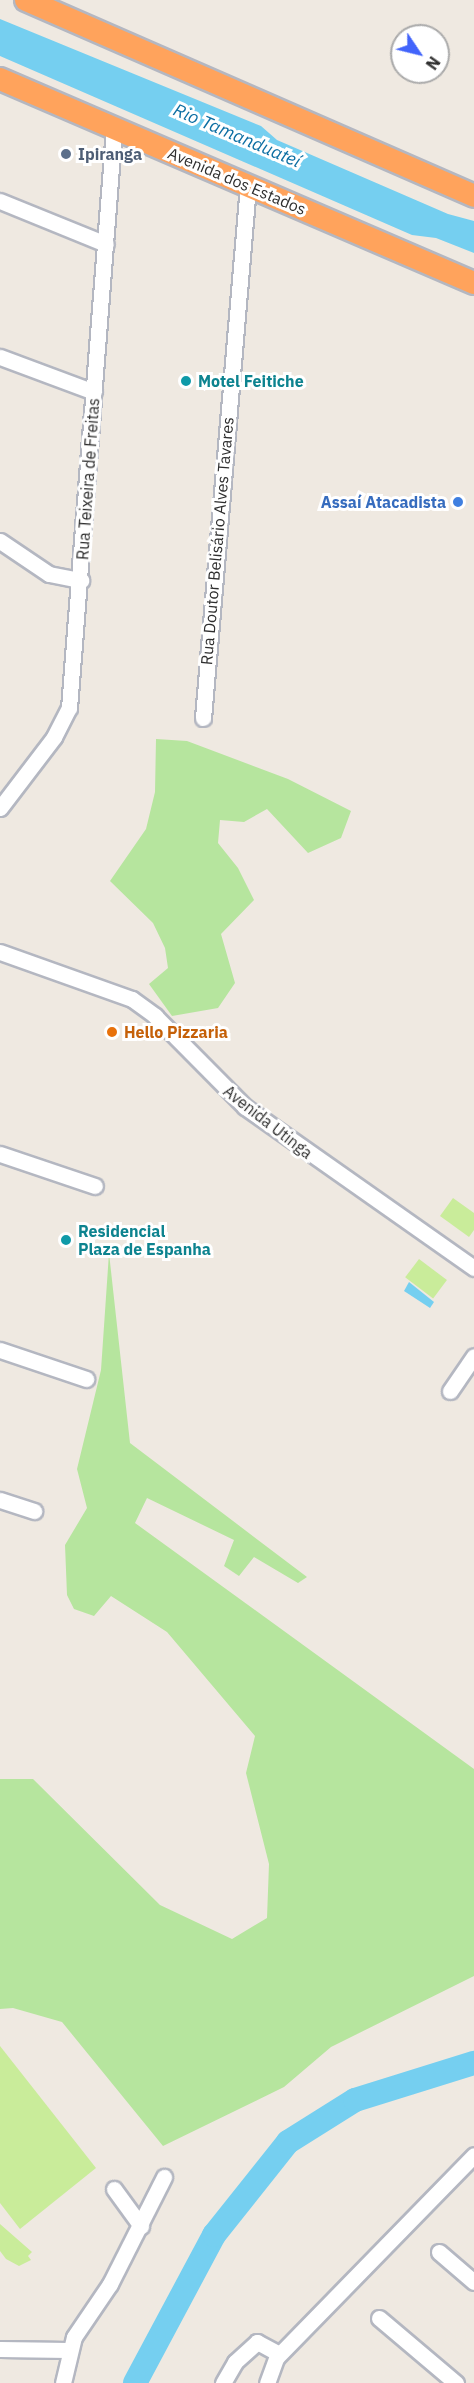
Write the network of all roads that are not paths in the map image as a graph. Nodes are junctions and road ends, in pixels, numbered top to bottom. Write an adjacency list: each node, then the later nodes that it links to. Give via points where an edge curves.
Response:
1 (27, 0): 5 (highway)
2 (0, 78): 3 (highway, Avenida dos Estados)
3 (114, 128): 4 (highway, Avenida dos Estados); 7 (street, Rua Teixeira de Freitas)
4 (248, 185): 8 (highway, Avenida dos Estados); 13 (street, Rua Doutor Belisário Alves Tavares)
5 (474, 196)
6 (0, 201): 7 (street)
7 (106, 244): 10 (street, Rua Teixeira de Freitas)
8 (474, 283)
9 (0, 357): 10 (street)
10 (94, 392): 12 (street, Rua Teixeira de Freitas)
11 (0, 541): 12 (street, via 49,574)
12 (81, 580): 14 (street, Rua Teixeira de Freitas, via 69,708 54,737)
13 (203, 718)
14 (0, 808)
15 (1, 957): 18 (street, Avenida Utinga, via 132,999 155,1016 224,1089 268,1125)
16 (0, 1154): 17 (street)
17 (95, 1186)
18 (474, 1268)
19 (0, 1350): 21 (street)
20 (474, 1356): 22 (street)
21 (86, 1379)
22 (450, 1391)
23 (0, 1500): 24 (street)
24 (34, 1511)
25 (474, 2154): 34 (street)
26 (164, 2177): 28 (street)
27 (114, 2189): 28 (street)
28 (141, 2226): 33 (street)
29 (439, 2252): 30 (street)
30 (474, 2282)
31 (379, 2318): 38 (street)
32 (0, 2349): 33 (street)
33 (68, 2350): 35 (street)
34 (277, 2357): 36 (street, via 278,2352 257,2342 235,2362); 37 (street)
35 (63, 2383)
36 (223, 2383)
37 (267, 2383)
38 (456, 2383)

